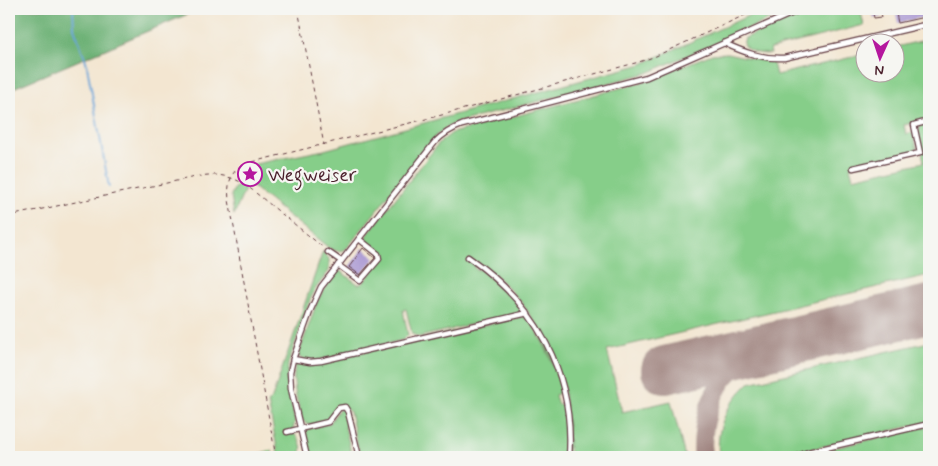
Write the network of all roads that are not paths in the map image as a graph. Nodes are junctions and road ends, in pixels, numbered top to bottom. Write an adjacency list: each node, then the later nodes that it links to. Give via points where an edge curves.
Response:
1 (802, 9): 3 (lane)
2 (929, 24): 3 (lane, via 784,58 744,53)
3 (724, 43): 6 (lane, via 647,77 452,128 435,142)
4 (929, 122): 5 (lane, via 914,125 920,153)
5 (853, 168)
6 (359, 239): 9 (lane); 9 (lane, via 379,255 373,266 360,281)
7 (328, 252): 9 (lane)
8 (468, 257): 10 (lane, via 495,277)
9 (340, 263): 11 (lane, via 317,294)
10 (528, 313): 11 (lane, via 318,362); 17 (lane, via 560,377 568,420)
11 (293, 359): 13 (lane, via 290,382)
12 (929, 424): 18 (lane)
13 (300, 429): 14 (lane); 15 (lane); 16 (lane, via 328,422 339,408 345,408)
14 (288, 432)
15 (307, 457)
16 (359, 457)
17 (569, 457)
18 (796, 457)

